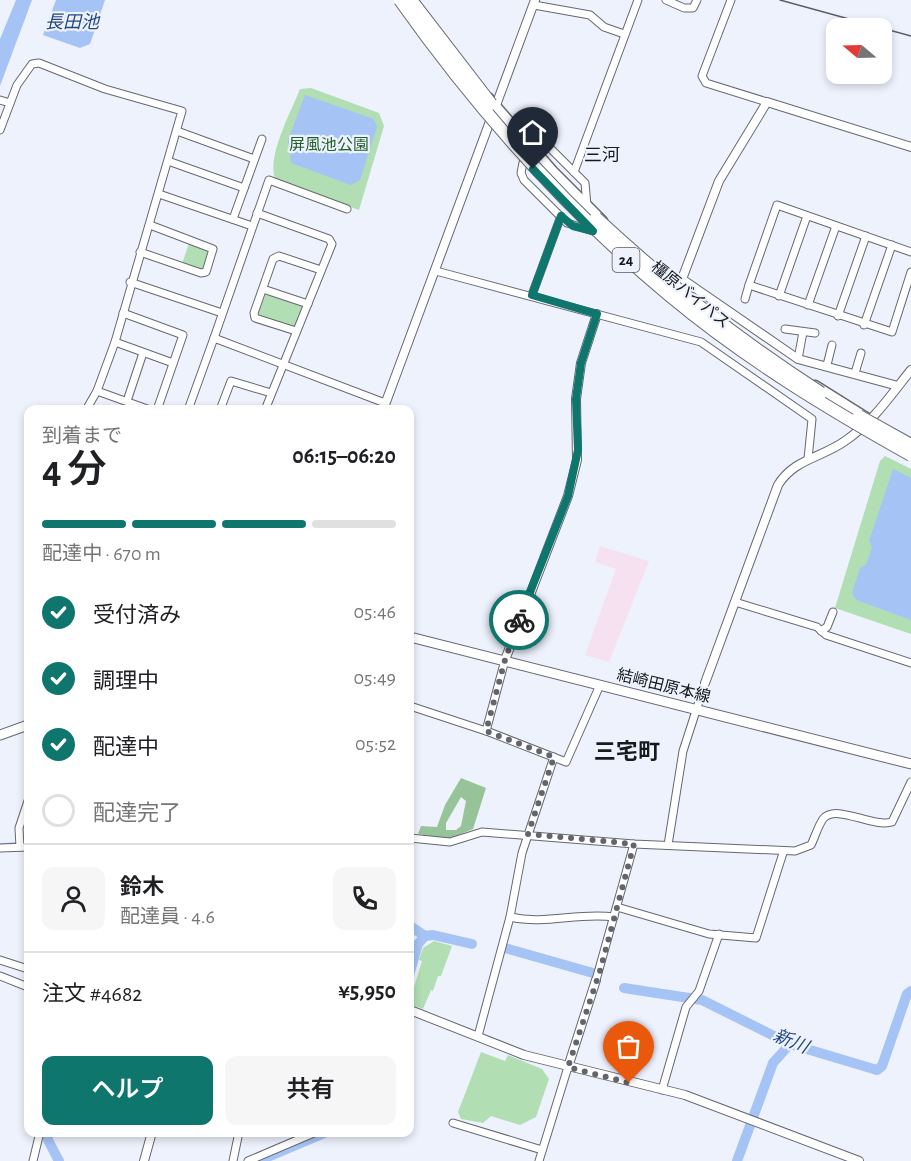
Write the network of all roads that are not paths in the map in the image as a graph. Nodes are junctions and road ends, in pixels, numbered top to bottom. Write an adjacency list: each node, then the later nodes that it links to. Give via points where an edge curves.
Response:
1 (399, 0): 12 (highway, 橿原バイパス / 24); 84 (highway, bridge, via 492,119 620,253 732,344)
2 (413, 0): 11 (highway, 橿原バイパス / 24); 83 (highway, bridge, via 497,113 626,246 739,338 836,402)
3 (638, 0): 8 (street)
4 (666, 0): 5 (street, via 684,8 693,8)
5 (697, 0)
6 (731, 0): 10 (street, via 702,76 706,83)
7 (534, 2): 8 (street, via 590,15 604,27); 11 (street)
8 (624, 34): 21 (street)
9 (5, 102): 14 (street); 15 (street, via 32,64 39,63 105,89 182,111)
10 (767, 102): 17 (street); 63 (street, via 719,181 682,279)
11 (494, 106): 12 (street); 13 (highway, 橿原バイパス / 24)
12 (490, 119): 18 (highway, 橿原バイパス / 24); 39 (street)
13 (514, 129): 21 (street, via 534,132); 24 (highway, 橿原バイパス / 24)
14 (0, 130)
15 (177, 131): 19 (street); 20 (street)
16 (262, 139): 19 (street)
17 (911, 147)
18 (524, 158): 27 (street, via 524,180); 33 (highway, 橿原バイパス / 24)
19 (254, 159): 22 (street)
20 (168, 161): 22 (street); 23 (street)
21 (574, 172): 24 (street, via 587,188)
22 (244, 188): 29 (street)
23 (159, 194): 29 (street); 30 (street)
24 (587, 206): 81 (highway, 橿原バイパス / 24, via 678,288 741,337)
25 (347, 209): 26 (street, via 269,180)
26 (257, 213): 31 (street); 38 (street, via 329,239 332,244)
27 (561, 216): 33 (street, via 573,226); 44 (street)
28 (807, 216): 32 (street); 42 (street, via 777,205); 45 (street)
29 (233, 219): 31 (street)
30 (150, 225): 36 (street); 36 (street, via 213,249 206,272)
31 (252, 226): 50 (street)
32 (836, 226): 34 (street); 48 (street)
33 (593, 231): 82 (highway, 橿原バイパス / 24, via 731,345)
34 (866, 236): 35 (street); 52 (street)
35 (892, 245): 37 (street); 53 (street)
36 (140, 252): 41 (street)
37 (911, 252)
38 (321, 270): 43 (street, via 276,256); 47 (street)
39 (436, 271): 44 (street); 80 (street)
40 (911, 272): 53 (street, via 892,332)
41 (130, 282): 49 (street); 50 (street)
42 (749, 285): 45 (street); 46 (street)
43 (263, 289): 47 (street); 55 (street, via 255,318)
44 (532, 295): 51 (street)
45 (779, 296): 48 (street)
46 (745, 299)
47 (308, 304): 55 (street)
48 (808, 306): 52 (street)
49 (123, 313): 59 (street); 65 (street, via 183,335)
50 (222, 314): 58 (street)
51 (597, 314): 85 (street, via 701,342 812,419); 90 (street, via 581,363 576,399 578,450 568,496)
52 (838, 316): 53 (street)
53 (864, 325)
54 (785, 329): 56 (street)
55 (296, 331): 64 (street)
56 (803, 332): 57 (street); 63 (street)
57 (815, 333)
58 (214, 338): 64 (street); 76 (street)
59 (115, 342): 61 (street); 70 (street)
60 (832, 345): 66 (street)
61 (143, 353): 65 (street); 72 (street)
62 (861, 353): 68 (street)
63 (798, 358): 66 (street)
64 (283, 362): 71 (street); 79 (street)
65 (173, 363): 75 (street)
66 (826, 365): 68 (street)
67 (911, 370): 69 (street)
68 (855, 373): 69 (street)
69 (898, 386): 81 (street)
70 (97, 391): 72 (street); 73 (street)
71 (271, 393): 77 (street, via 231,381); 78 (street)
72 (127, 400): 74 (street)
73 (89, 405)
74 (138, 405)
75 (159, 405)
76 (190, 405)
77 (222, 405)
78 (266, 405)
79 (382, 405)
80 (384, 405)
81 (871, 421): 82 (street); 83 (highway, 橿原バイパス / 24)
82 (860, 429): 84 (highway, 橿原バイパス / 24); 85 (street)
83 (911, 443)
84 (911, 456)
85 (808, 459): 86 (street, via 786,472 778,485)
86 (735, 602): 88 (street); 92 (street)
87 (833, 612): 88 (street)
88 (821, 631): 91 (street)
89 (414, 640): 90 (main road, 結崎田原本線)
90 (505, 660): 93 (main road, 結崎田原本線); 97 (street)
91 (911, 663)
92 (705, 683): 95 (street)
93 (600, 685): 95 (main road, 結崎田原本線); 99 (street, via 566,762)
94 (414, 707): 97 (street)
95 (698, 709): 100 (main road, 結崎田原本線); 106 (street, via 683,751)
96 (24, 726): 98 (main road)
97 (486, 731): 99 (street)
98 (0, 735)
99 (554, 757): 103 (street)
100 (911, 764)
101 (911, 782): 110 (street, via 892,822 882,825 838,812 829,814 811,845)
102 (24, 813): 107 (street, via 19,828)
103 (528, 834): 104 (street, via 482,832 450,842); 105 (street); 112 (street)
104 (414, 838)
105 (634, 844): 106 (street); 111 (street)
106 (668, 845): 110 (street)
107 (20, 847): 108 (street); 109 (street)
108 (0, 848)
109 (24, 848)
110 (783, 853): 114 (street, via 756,938)
111 (617, 907): 113 (street); 114 (street)
112 (510, 917): 113 (street, via 532,922); 121 (street)
113 (614, 917): 118 (street)
114 (719, 934): 123 (street, via 699,991 686,1007)
115 (0, 960): 116 (street)
116 (24, 968)
117 (0, 976): 119 (street)
118 (596, 980): 122 (street)
119 (24, 985)
120 (414, 1012): 121 (street)
121 (478, 1036): 122 (street)
122 (568, 1067): 123 (street); 129 (street)
123 (662, 1090): 135 (street, via 685,1095)
124 (453, 1123): 129 (street)
125 (39, 1137): 130 (street)
126 (151, 1137): 131 (street)
127 (238, 1137): 132 (street)
128 (304, 1137): 133 (street)
129 (542, 1150): 134 (street)
130 (33, 1161)
131 (144, 1161)
132 (233, 1161)
133 (248, 1161)
134 (539, 1161)
135 (859, 1161)

